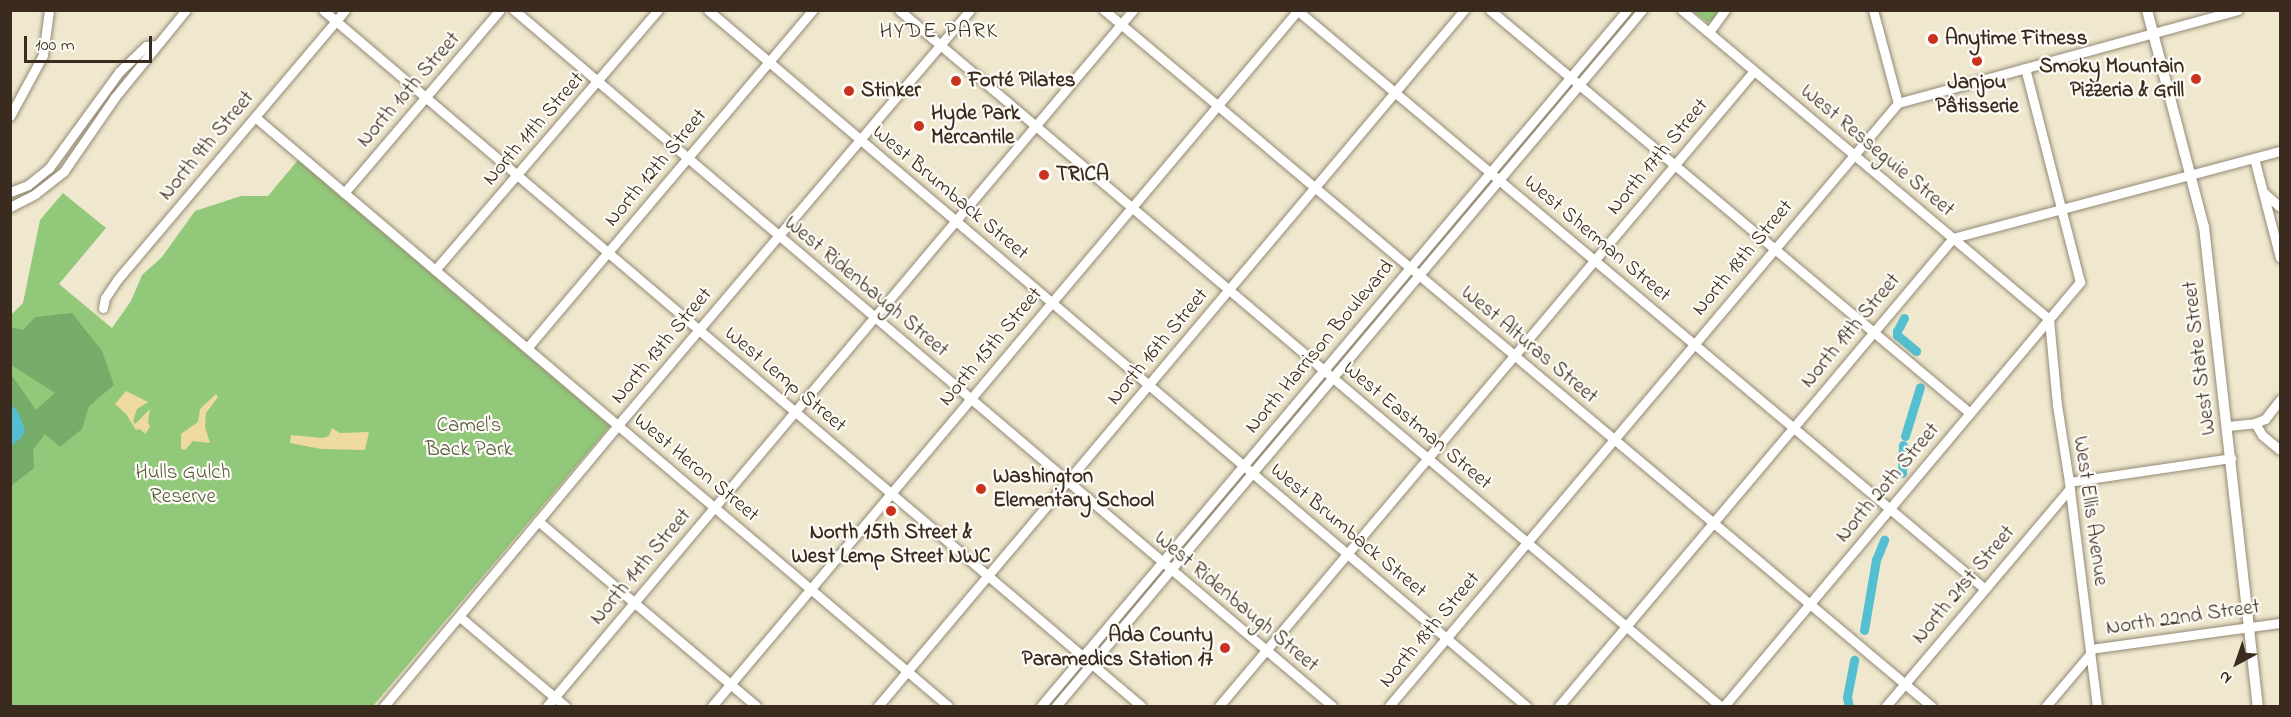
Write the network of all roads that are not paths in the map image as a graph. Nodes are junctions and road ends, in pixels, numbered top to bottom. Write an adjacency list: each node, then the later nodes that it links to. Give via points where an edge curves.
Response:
1 (49, 10): 40 (street, via 43,55)
2 (186, 10): 28 (street)
3 (323, 10): 24 (street, West Lemp Street)
4 (345, 10): 24 (street, North 9th Street)
5 (500, 10): 37 (street, North 10th Street)
6 (514, 10): 34 (street, West Ridenbaugh Street)
7 (658, 10): 34 (street, North 11th Street)
8 (708, 10): 30 (street, West Brumback Street)
9 (813, 10): 30 (street, North 12th Street)
10 (899, 10): 29 (street, West Eastman Street)
11 (970, 10): 29 (street, North 13th Street)
12 (1104, 10): 25 (street, West Alturas Street)
13 (1133, 10): 25 (street, North 14th Street)
14 (1464, 10): 36 (street, North 16th Street)
15 (1490, 10): 33 (street)
16 (1627, 10): 33 (street, North Harrison Boulevard)
17 (1642, 10): 35 (street, North Harrison Boulevard)
18 (1682, 10): 26 (street, West Resseguie Street)
19 (1725, 10): 26 (street)
20 (1873, 10): 38 (street)
21 (2147, 10): 27 (main road, West State Street)
22 (2238, 10): 27 (street)
23 (1298, 11): 36 (street, West Sherman Street); 39 (street, North 15th Street)
24 (336, 21): 37 (street, West Lemp Street); 41 (street, North 9th Street)
25 (1121, 25): 39 (street, West Alturas Street); 42 (street, North 14th Street)
26 (1709, 32): 32 (street, West Resseguie Street)
27 (2153, 34): 31 (street); 50 (main road, West State Street)
28 (156, 45): 54 (street, via 147,46 119,72 49,168); 57 (street, via 64,171 35,194)
29 (941, 47): 42 (street, West Eastman Street); 43 (street, North 13th Street)
30 (769, 63): 43 (street, West Brumback Street); 46 (street, North 12th Street)
31 (2025, 68): 38 (street); 60 (street)
32 (1754, 71): 45 (street, West Resseguie Street); 48 (street, North 17th Street)
33 (1570, 78): 35 (street); 49 (street, North Harrison Boulevard)
34 (598, 81): 46 (street, West Ridenbaugh Street); 51 (street, North 11th Street)
35 (1579, 86): 48 (street); 52 (street, North Harrison Boulevard)
36 (1395, 93): 49 (street, West Sherman Street); 53 (street, North 16th Street)
37 (426, 98): 51 (street, West Lemp Street); 55 (street, North 10th Street)
38 (1898, 103): 45 (street, North 18th Street)
39 (1218, 106): 53 (street, West Alturas Street); 59 (street, North 15th Street)
40 (10, 116)
41 (255, 117): 55 (street, West Heron Street); 73 (street, North 9th Street, via 117,280)
42 (1035, 126): 59 (street, West Eastman Street); 61 (street, North 14th Street)
43 (860, 140): 61 (street, West Brumback Street); 62 (street, North 13th Street)
44 (2280, 151): 47 (street)
45 (1853, 155): 63 (street, West Resseguie Street); 64 (street, North 18th Street)
46 (688, 158): 62 (street, West Ridenbaugh Street); 65 (street, North 12th Street)
47 (2253, 158): 50 (street); 56 (street)
48 (1675, 165): 64 (street); 67 (street, North 17th Street)
49 (1490, 173): 52 (street, West Sherman Street); 68 (street, North Harrison Boulevard)
50 (2190, 175): 60 (street); 90 (main road, West State Street, via 2204,227)
51 (518, 176): 65 (street, West Lemp Street); 69 (street, North 11th Street)
52 (1499, 180): 67 (street, West Sherman Street); 70 (street, North Harrison Boulevard)
53 (1315, 188): 68 (street, West Alturas Street); 71 (street, North 16th Street)
54 (10, 192)
55 (345, 193): 69 (street, West Heron Street)
56 (2264, 193): 58 (street); 66 (street)
57 (10, 207)
58 (2280, 207)
59 (1132, 208): 71 (street, West Eastman Street); 72 (street, North 15th Street)
60 (2061, 210): 63 (street); 75 (street, North 20th Street, via 2080,282)
61 (956, 221): 72 (street, West Brumback Street); 74 (street, North 14th Street)
62 (778, 236): 74 (street, West Ridenbaugh Street); 76 (street, North 13th Street)
63 (1953, 238): 75 (street, West Resseguie Street); 77 (street, North 19th Street)
64 (1774, 249): 77 (street); 78 (street, North 18th Street)
65 (608, 253): 76 (street, West Lemp Street); 79 (street, North 12th Street)
66 (2280, 258)
67 (1594, 260): 78 (street, West Sherman Street); 80 (street, North 17th Street)
68 (1410, 268): 70 (street, West Alturas Street); 81 (street, North Harrison Boulevard)
69 (435, 270): 79 (street, West Heron Street)
70 (1419, 276): 80 (street, West Alturas Street); 82 (street, North Harrison Boulevard)
71 (1229, 290): 81 (street, West Eastman Street); 83 (street, North 16th Street)
72 (1052, 303): 83 (street, West Brumback Street); 84 (street, North 15th Street)
73 (103, 308)
74 (875, 318): 84 (street, West Ridenbaugh Street); 86 (street, North 14th Street)
75 (2049, 319): 87 (street, North 20th Street); 99 (street, West Ellis Avenue)
76 (699, 330): 86 (street, West Lemp Street); 89 (street, North 13th Street)
77 (1874, 332): 87 (street); 91 (street, North 19th Street)
78 (1694, 344): 91 (street, West Sherman Street); 92 (street, North 18th Street)
79 (527, 348): 89 (street, West Heron Street)
80 (1514, 356): 92 (street, West Alturas Street); 95 (street, North 17th Street)
81 (1324, 371): 82 (street, West Eastman Street); 96 (street, North Harrison Boulevard)
82 (1333, 379): 95 (street, West Eastman Street); 97 (street, North Harrison Boulevard)
83 (1149, 385): 96 (street, West Brumback Street); 98 (street, North 16th Street)
84 (971, 400): 98 (street, West Ridenbaugh Street); 100 (street, North 15th Street)
85 (2280, 400): 88 (street, via 2265,419)
86 (795, 412): 100 (street, West Lemp Street); 101 (street, North 14th Street)
87 (1970, 413): 102 (street, North 20th Street)
88 (2255, 423): 90 (street); 93 (street, via 2262,435)
89 (618, 425): 101 (street, West Heron Street); 103 (street, North 13th Street)
90 (2228, 426): 94 (main road, West State Street)
91 (1794, 428): 102 (street, West Sherman Street); 104 (street, North 19th Street)
92 (1614, 440): 104 (street, West Alturas Street); 105 (street, North 18th Street)
93 (2280, 450)
94 (2231, 458): 99 (street); 117 (main road, West State Street)
95 (1427, 459): 105 (street, West Eastman Street); 106 (street, North 17th Street)
96 (1244, 466): 97 (street, West Brumback Street); 107 (street, North Harrison Boulevard)
97 (1253, 474): 106 (street, West Brumback Street); 108 (street, North Harrison Boulevard)
98 (1068, 482): 107 (street, West Ridenbaugh Street); 109 (street, North 16th Street)
99 (2070, 485): 111 (street, North 21st Street); 120 (street, West Ellis Avenue)
100 (891, 494): 109 (street, West Lemp Street); 110 (street, North 15th Street)
101 (714, 507): 110 (street, West Heron Street); 112 (street, North 14th Street)
102 (1890, 509): 111 (street, West Sherman Street); 113 (street, North 20th Street)
103 (538, 521): 112 (street); 114 (street, North 13th Street)
104 (1714, 523): 113 (street, West Alturas Street); 116 (street, North 19th Street)
105 (1527, 543): 116 (street, West Eastman Street); 118 (street, North 18th Street)
106 (1347, 554): 118 (street, West Brumback Street); 119 (street, North 17th Street)
107 (1162, 562): 108 (street, West Ridenbaugh Street); 121 (street, North Harrison Boulevard)
108 (1171, 570): 119 (street, West Ridenbaugh Street); 122 (street, North Harrison Boulevard)
109 (988, 576): 121 (street, West Lemp Street); 123 (street, North 16th Street)
110 (810, 589): 123 (street, West Heron Street); 125 (street, North 15th Street)
111 (1985, 589): 124 (street, North 21st Street)
112 (634, 603): 125 (street); 126 (street, North 14th Street)
113 (1810, 604): 124 (street, West Alturas Street); 142 (street, North 20th Street)
114 (459, 617): 126 (street); 127 (street, North 13th Street)
115 (2280, 623): 117 (street, North 22nd Street)
116 (1626, 627): 141 (street, North 19th Street); 142 (street, West Eastman Street)
117 (2248, 627): 120 (street, North 22nd Street); 147 (main road, West State Street)
118 (1446, 639): 139 (street, North 18th Street); 140 (street, West Brumback Street)
119 (1266, 651): 137 (street, North 17th Street); 138 (street, West Ridenbaugh Street)
120 (2090, 651): 145 (street, North 22nd Street); 146 (street, West Ellis Avenue)
121 (1083, 657): 122 (street, West Lemp Street); 134 (street, North Harrison Boulevard)
122 (1092, 665): 135 (street, North Harrison Boulevard); 136 (street, West Lemp Street)
123 (908, 672): 132 (street, North 16th Street); 133 (street, West Heron Street)
124 (1905, 684): 143 (street, North 21st Street); 144 (street, West Alturas Street)
125 (730, 685): 130 (street, North 15th Street); 131 (street)
126 (555, 698): 128 (street, North 14th Street); 129 (street)
127 (384, 706)
128 (547, 706)
129 (565, 706)
130 (711, 706)
131 (756, 706)
132 (878, 706)
133 (948, 706)
134 (1041, 706)
135 (1056, 706)
136 (1141, 706)
137 (1219, 706)
138 (1332, 706)
139 (1389, 706)
140 (1526, 706)
141 (1559, 706)
142 (1722, 706)
143 (1886, 706)
144 (1931, 706)
145 (2046, 706)
146 (2097, 706)
147 (2258, 706)

